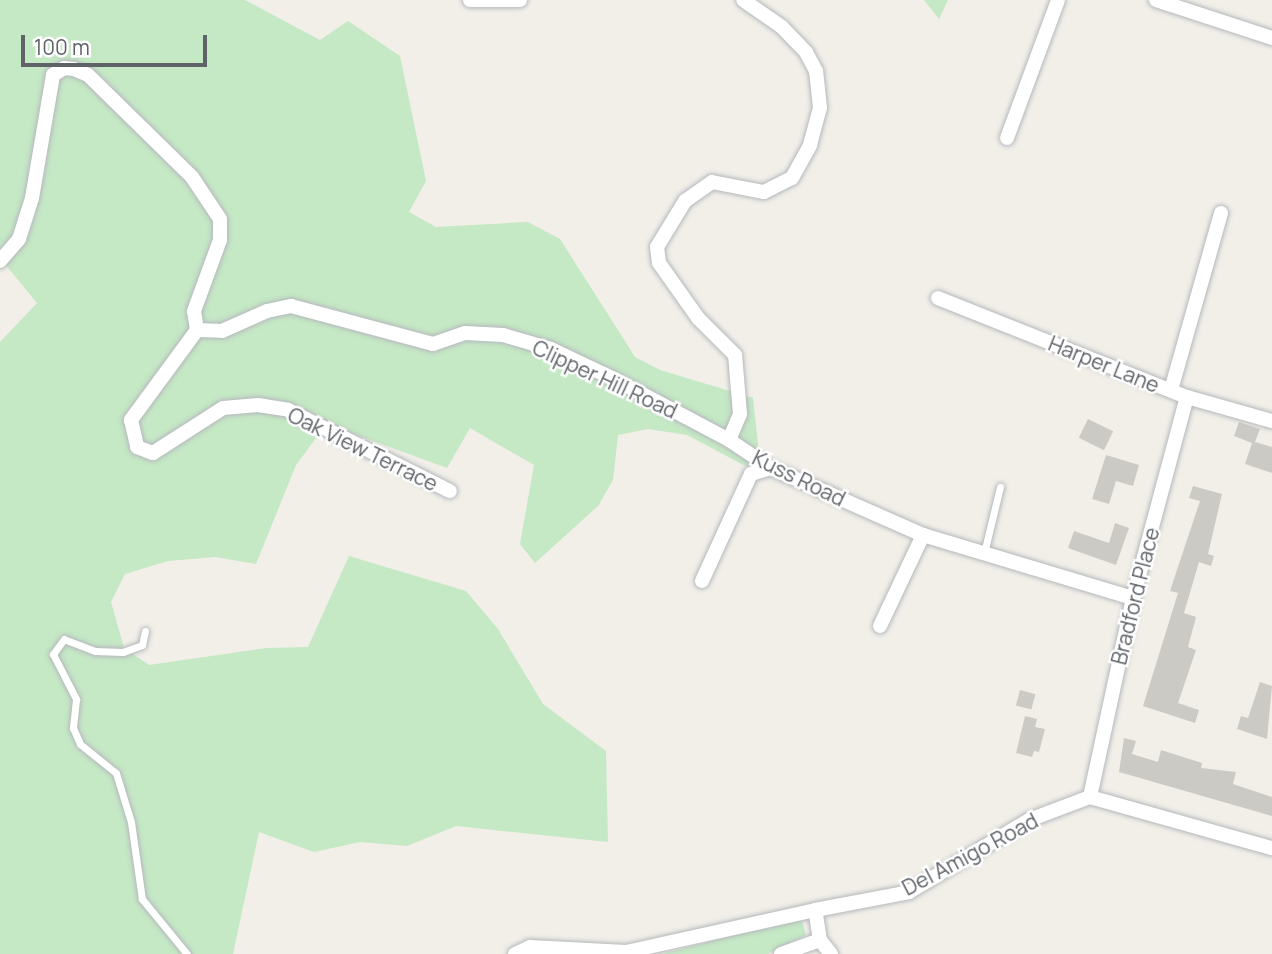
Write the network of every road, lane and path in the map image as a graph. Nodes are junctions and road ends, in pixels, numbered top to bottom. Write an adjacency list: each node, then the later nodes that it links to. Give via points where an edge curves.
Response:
1 (470, 0): 2 (street)
2 (520, 0)
3 (743, 0): 15 (street, Kuss Road, via 782,27 806,52 816,71 820,99 810,145 792,178 764,192 712,182 685,201 657,247 659,263 690,307 734,355 740,414)
4 (1058, 0): 7 (street)
5 (1156, 0): 6 (street)
6 (1272, 38)
7 (1007, 138)
8 (1222, 213): 12 (street)
9 (0, 261): 11 (street, via 19,239 32,198 53,75 64,68 74,69 88,75 192,177 220,219 220,240 194,311)
10 (938, 298): 12 (street, Harper Lane)
11 (197, 330): 15 (street, Clipper Hill Road, via 222,331 291,306 433,344 465,333 503,335 551,349); 18 (street, Oak View Terrace, via 131,420 137,447 153,453 223,408 258,405 288,410)
12 (1171, 390): 13 (street, Harper Lane)
13 (1187, 397): 14 (street, Harper Lane); 22 (street, Bradford Place)
14 (1272, 421)
15 (729, 440): 16 (street, Kuss Road)
16 (771, 468): 19 (street, Kuss Road); 21 (street, via 751,474)
17 (1000, 487): 20 (lane)
18 (450, 491)
19 (923, 535): 20 (street, Kuss Road); 23 (street)
20 (984, 553): 22 (street, Kuss Road)
21 (702, 581)
22 (1133, 598): 25 (street, Bradford Place)
23 (880, 626)
24 (145, 631): 30 (lane, via 142,645 123,652 95,651 64,639 53,654 76,698 74,728 80,744 116,773 131,822 142,899)
25 (1090, 797): 26 (street); 27 (street, Del Amigo Road, via 1029,820 909,892)
26 (1272, 848)
27 (815, 910): 28 (street); 29 (street, Del Amigo Road, via 626,952)
28 (820, 940): 32 (street); 33 (street)
29 (531, 951): 31 (street)
30 (187, 954)
31 (515, 954)
32 (781, 954)
33 (831, 954)

